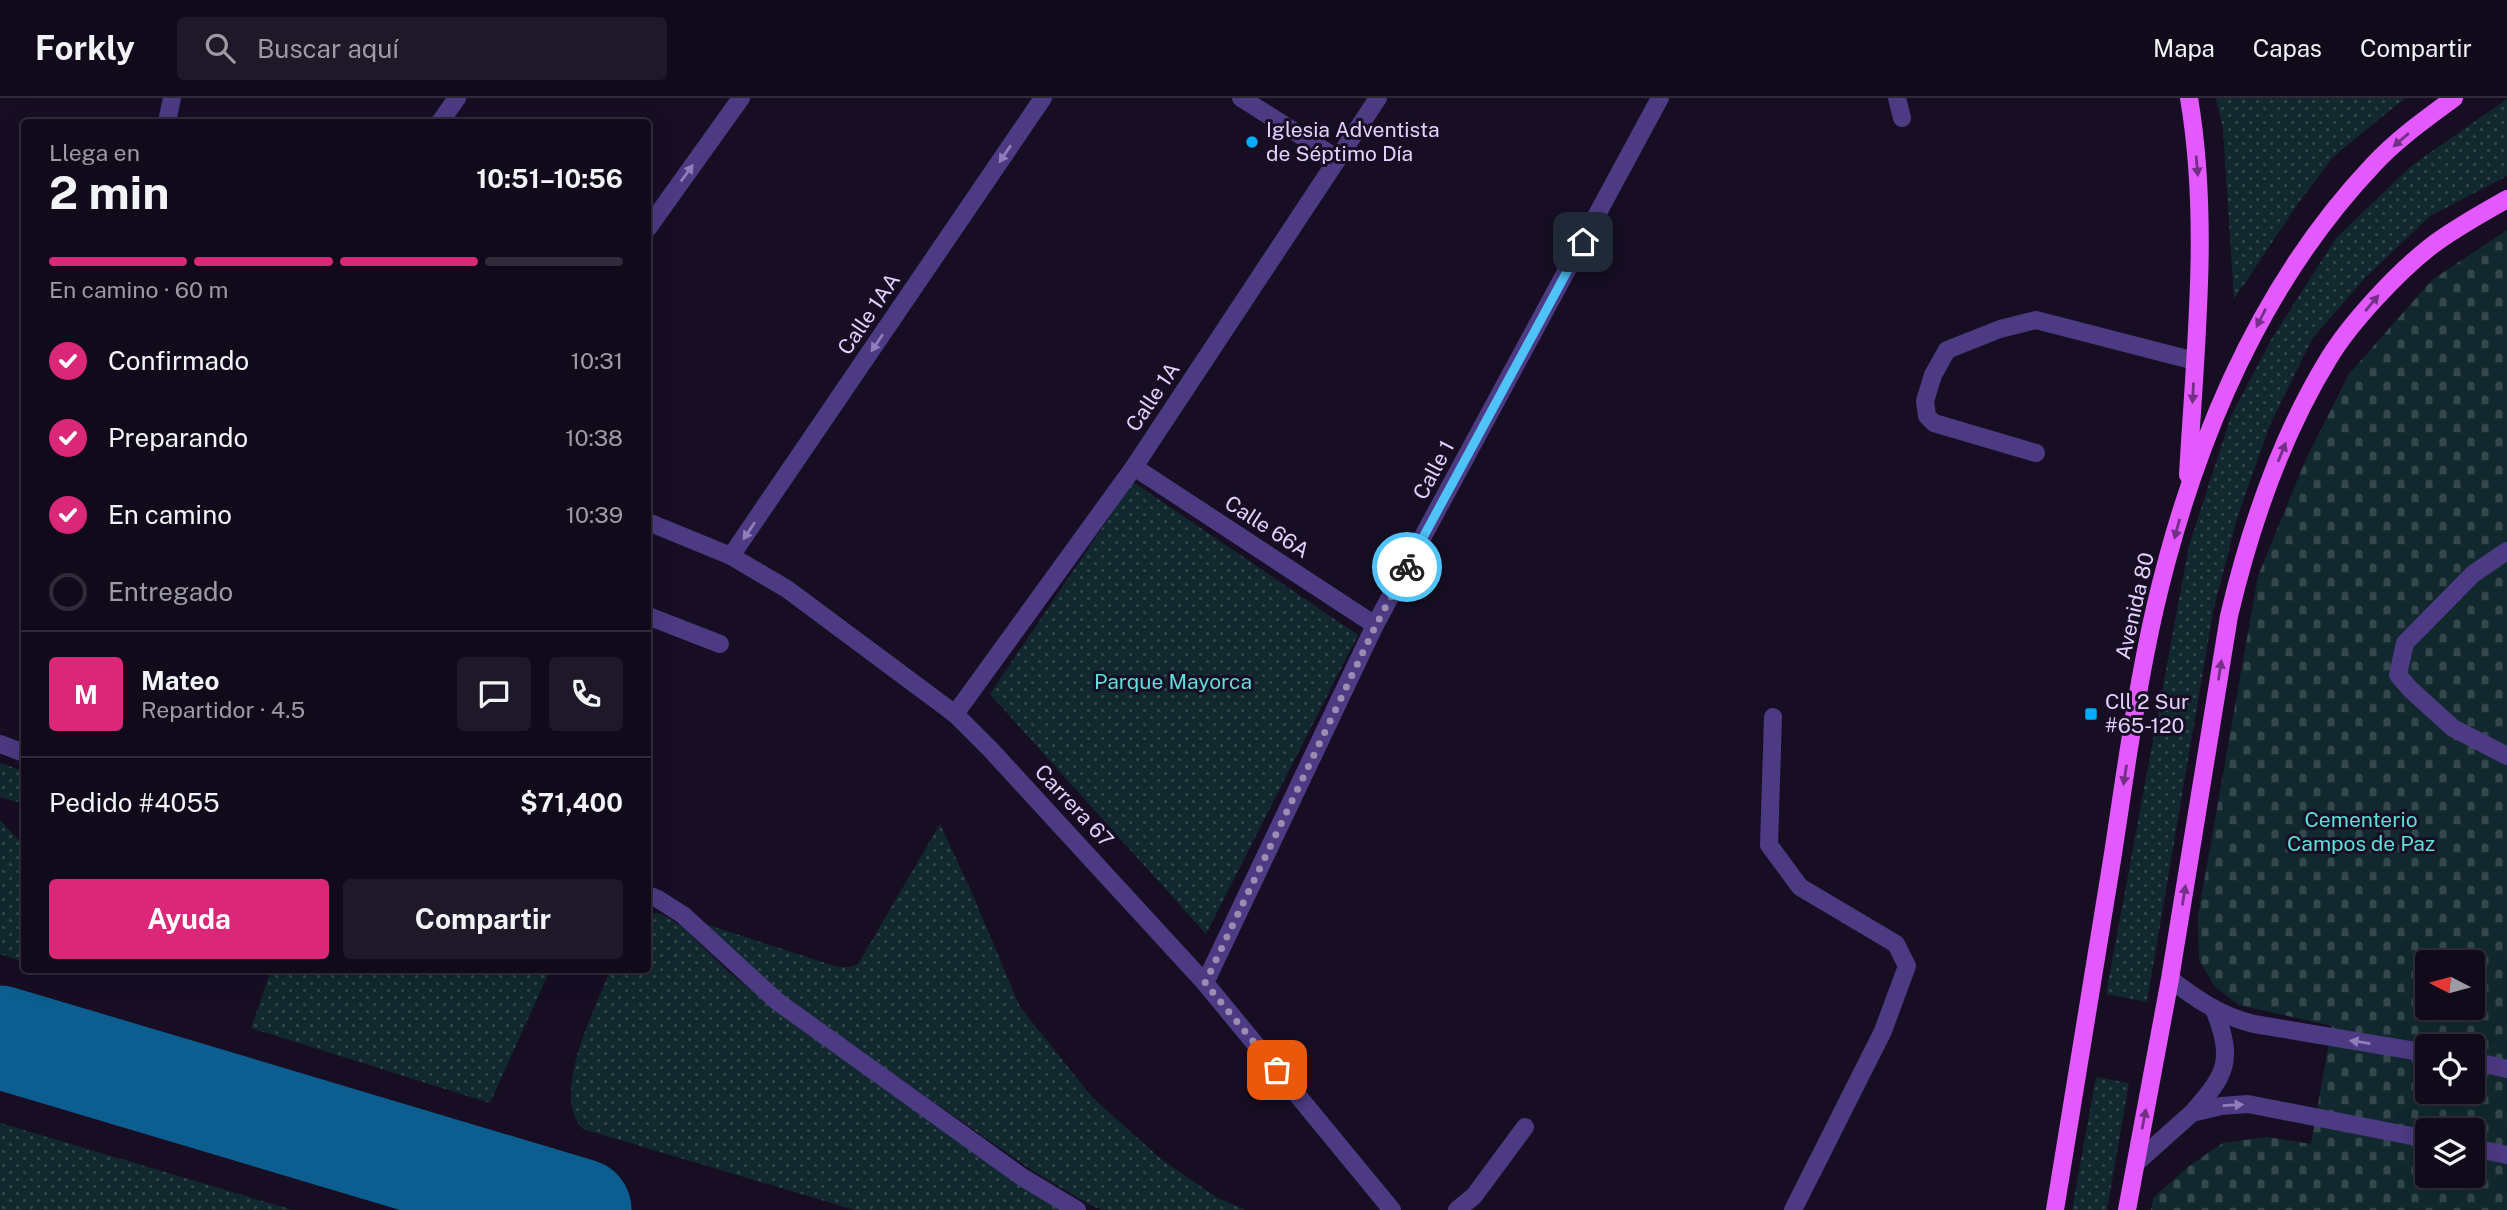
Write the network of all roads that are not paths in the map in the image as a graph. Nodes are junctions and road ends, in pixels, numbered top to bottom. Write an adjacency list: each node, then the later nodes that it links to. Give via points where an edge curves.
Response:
1 (172, 98): 12 (street)
2 (457, 98): 13 (street)
3 (741, 98): 16 (street, one-way to 3)
4 (1043, 98): 23 (street, Calle 1AA, one-way to 23)
5 (1241, 98): 14 (street)
6 (1378, 98): 14 (street, Calle 1A)
7 (1660, 98): 25 (street, Calle 1)
8 (1897, 98): 11 (street)
9 (2189, 98): 17 (main road, one-way to 17, via 2198,184)
10 (2454, 98): 20 (main road, Avenida 80, one-way to 20, via 2375,162 2297,259 2229,382)
11 (1902, 117)
12 (168, 119)
13 (442, 119)
14 (1338, 159): 19 (street, Calle 1A)
15 (2507, 199): 33 (main road, one-way to 15, via 2229,617 2263,500 2292,428 2330,356 2378,296 2430,247)
16 (651, 224)
17 (2195, 361): 18 (street, via 2036,320 1947,350 1925,401 1927,416 1934,423); 20 (main road, one-way to 20)
18 (2036, 453)
19 (1134, 467): 25 (street, Calle 66A); 27 (street, Calle 1A)
20 (2187, 493): 49 (main road, Avenida 80, one-way to 49, via 2155,608 2133,722)
21 (651, 523): 23 (street, Carrera 67)
22 (2507, 551): 31 (street, via 2473,574 2406,643 2398,675 2453,728)
23 (731, 556): 27 (street, Carrera 67, via 787,589)
24 (651, 617): 26 (street)
25 (1376, 625): 34 (street, Calle 1)
26 (720, 644)
27 (955, 714): 34 (street, Carrera 67)
28 (1773, 717): 48 (street, via 1769,845 1800,887 1896,944 1907,966 1883,1031)
29 (0, 744): 30 (street)
30 (21, 752)
31 (2507, 756)
32 (651, 896): 45 (street, via 683,915 778,1002 1022,1177)
33 (2170, 979): 35 (street); 44 (main road, one-way to 33)
34 (1205, 983): 46 (street, Carrera 67)
35 (2214, 1009): 36 (street, one-way to 35, via 2254,1024); 39 (street, via 2226,1048 2224,1072)
36 (2415, 1051)
37 (2485, 1064): 38 (street)
38 (2507, 1069)
39 (2192, 1113): 41 (street, one-way to 41, via 2248,1104); 44 (street)
40 (1525, 1127): 47 (street, via 1474,1196)
41 (2415, 1137)
42 (2485, 1151): 43 (street)
43 (2507, 1155)
44 (2136, 1163): 50 (main road)
45 (1077, 1210)
46 (1391, 1210)
47 (1457, 1210)
48 (1793, 1210)
49 (2055, 1210)
50 (2127, 1210)

